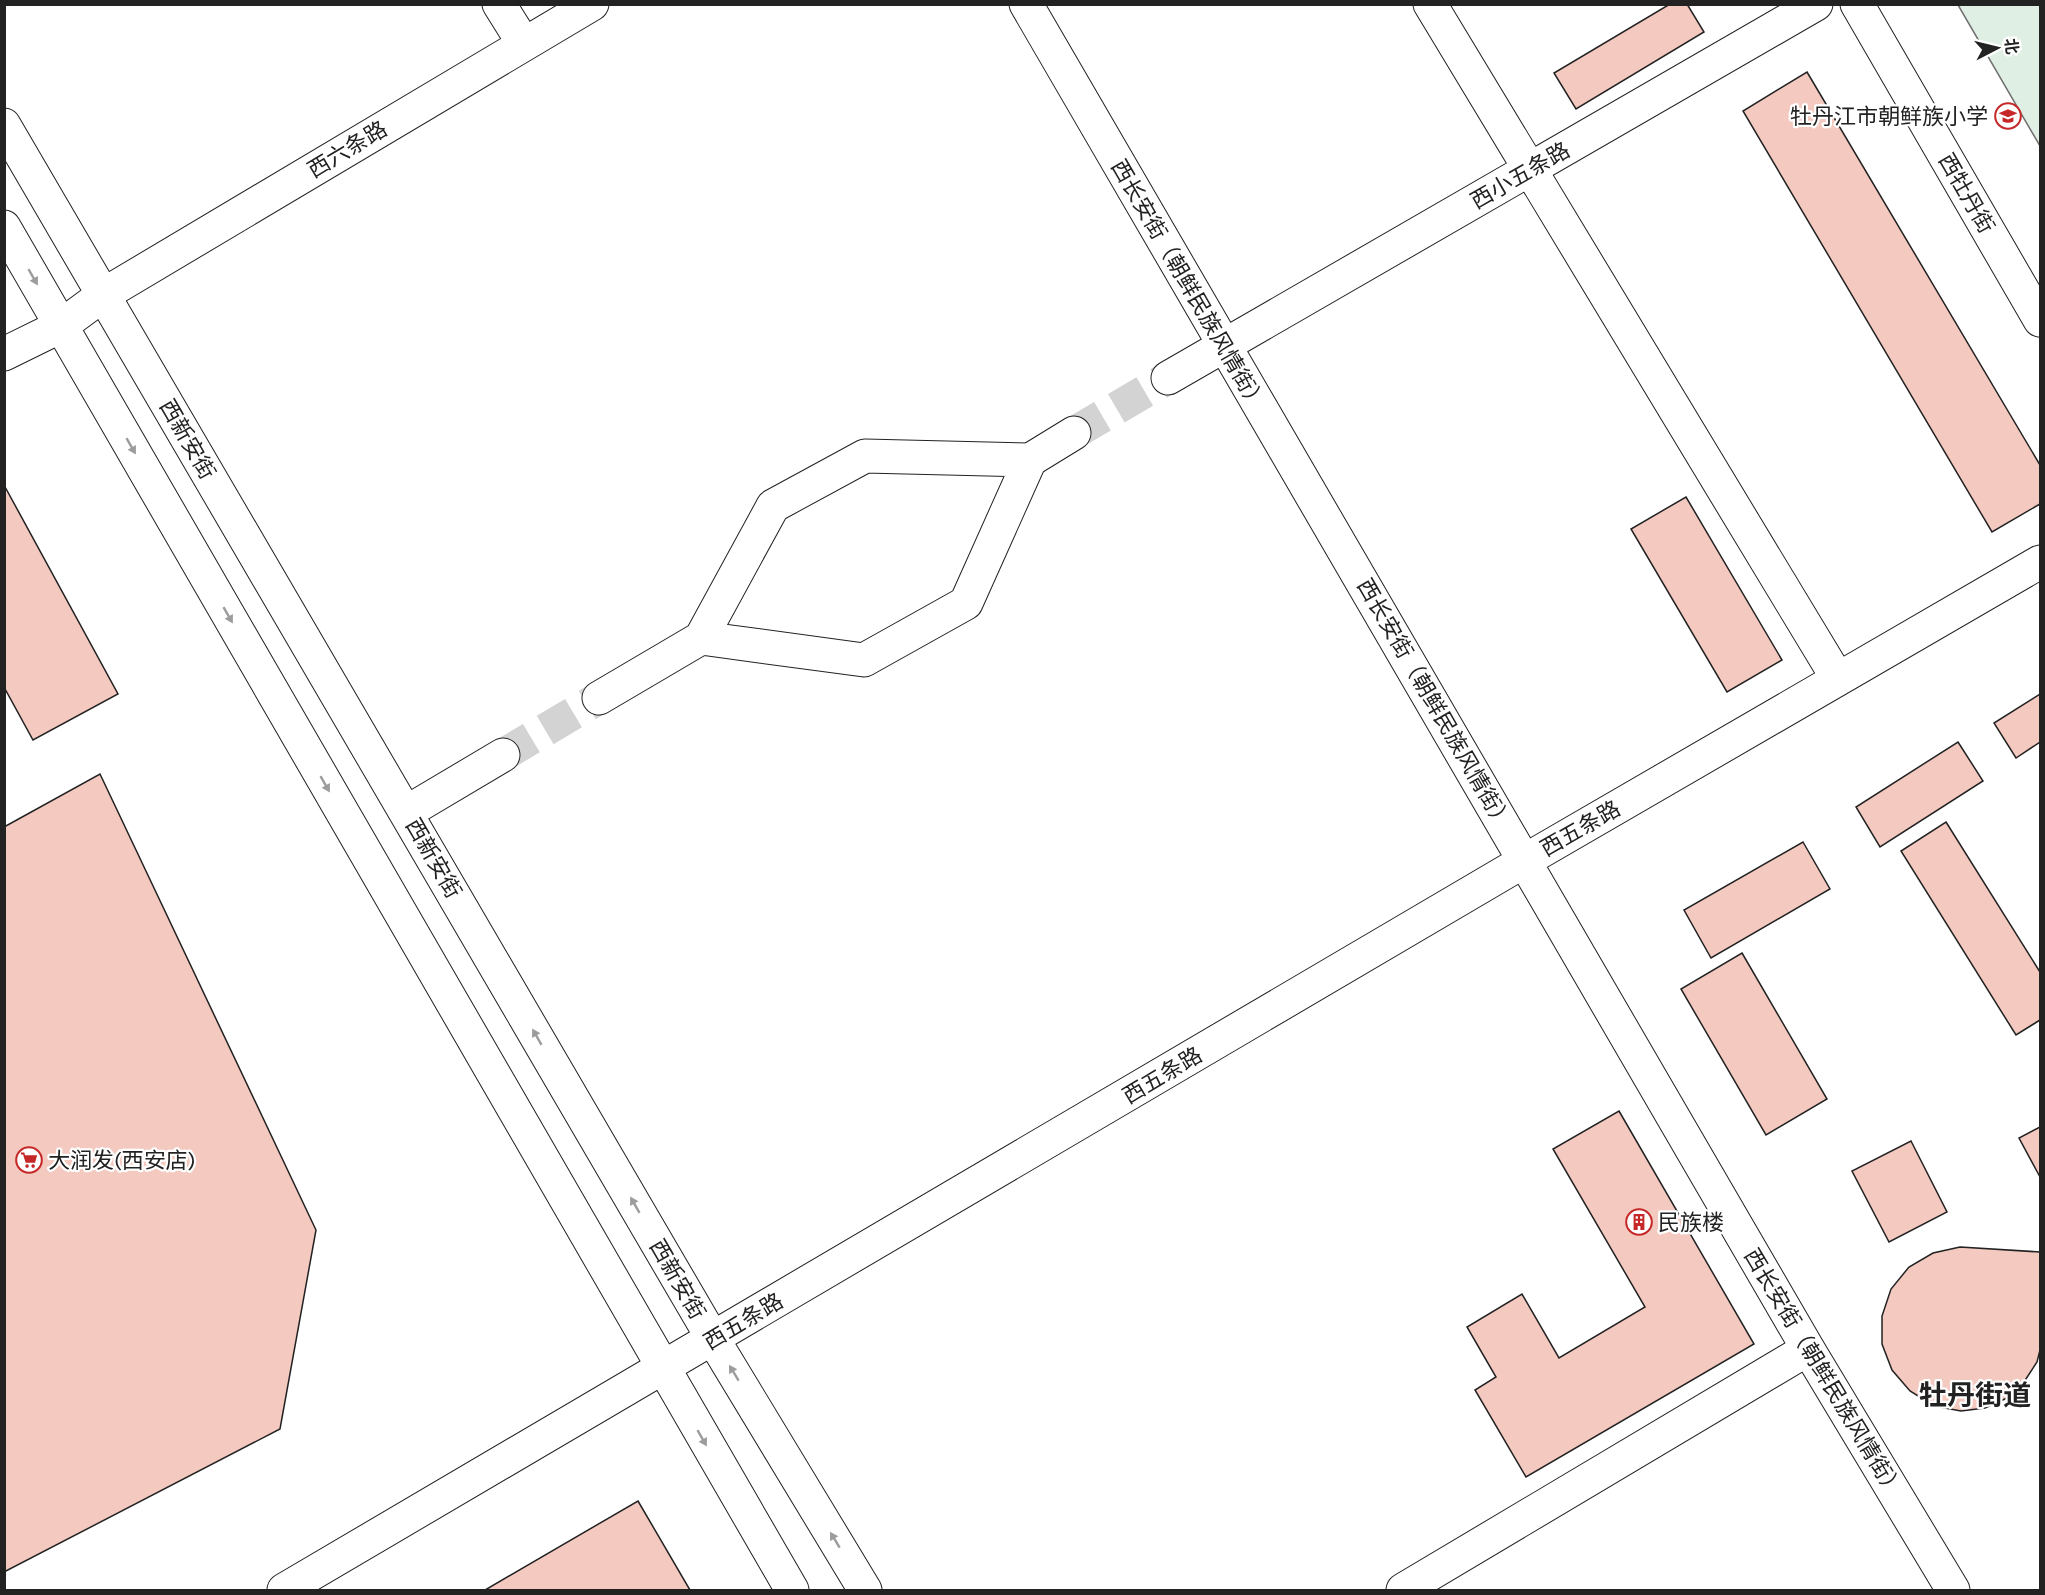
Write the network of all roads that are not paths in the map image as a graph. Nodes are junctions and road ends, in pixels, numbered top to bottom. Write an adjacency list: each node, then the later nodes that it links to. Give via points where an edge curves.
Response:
1 (499, 4): 7 (street)
2 (592, 4): 7 (street, 西六条路)
3 (1026, 4): 14 (street, 西长安街（朝鲜民族风情街）)
4 (1430, 4): 9 (street)
5 (1816, 4): 9 (street, 西小五条路)
6 (1857, 4): 12 (street, 西牡丹街)
7 (524, 44): 11 (street, 西六条路)
8 (4, 125): 11 (street, 西新安街)
9 (1529, 169): 14 (street, 西小五条路); 21 (street)
10 (4, 226): 13 (street, one-way to 13)
11 (103, 294): 13 (street, 西六条路); 24 (street, 西新安街)
12 (2040, 320)
13 (62, 326): 15 (street, 西六条路); 28 (street, one-way to 28)
14 (1224, 344): 16 (street, 西小五条路); 25 (street, 西长安街（朝鲜民族风情街）)
15 (4, 354)
16 (1168, 378)
17 (1074, 434): 18 (street)
18 (1030, 460): 20 (street, via 865,456 773,506); 20 (street, via 966,603 864,660)
19 (2040, 562): 21 (street, 西五条路)
20 (701, 638): 22 (street)
21 (1838, 679): 25 (street, 西五条路)
22 (599, 698)
23 (503, 755): 24 (street)
24 (407, 812): 26 (street, 西新安街, one-way to 24)
25 (1526, 860): 26 (street, 西五条路); 27 (street, 西长安街（朝鲜民族风情街）)
26 (713, 1339): 28 (street, 西五条路); 31 (street, 西新安街, one-way to 26)
27 (1808, 1349): 32 (street); 33 (street, 西长安街（朝鲜民族风情街）)
28 (662, 1369): 29 (street, 西五条路); 30 (street, one-way to 30)
29 (284, 1590)
30 (792, 1590)
31 (865, 1590)
32 (1403, 1590)
33 (1953, 1590)

